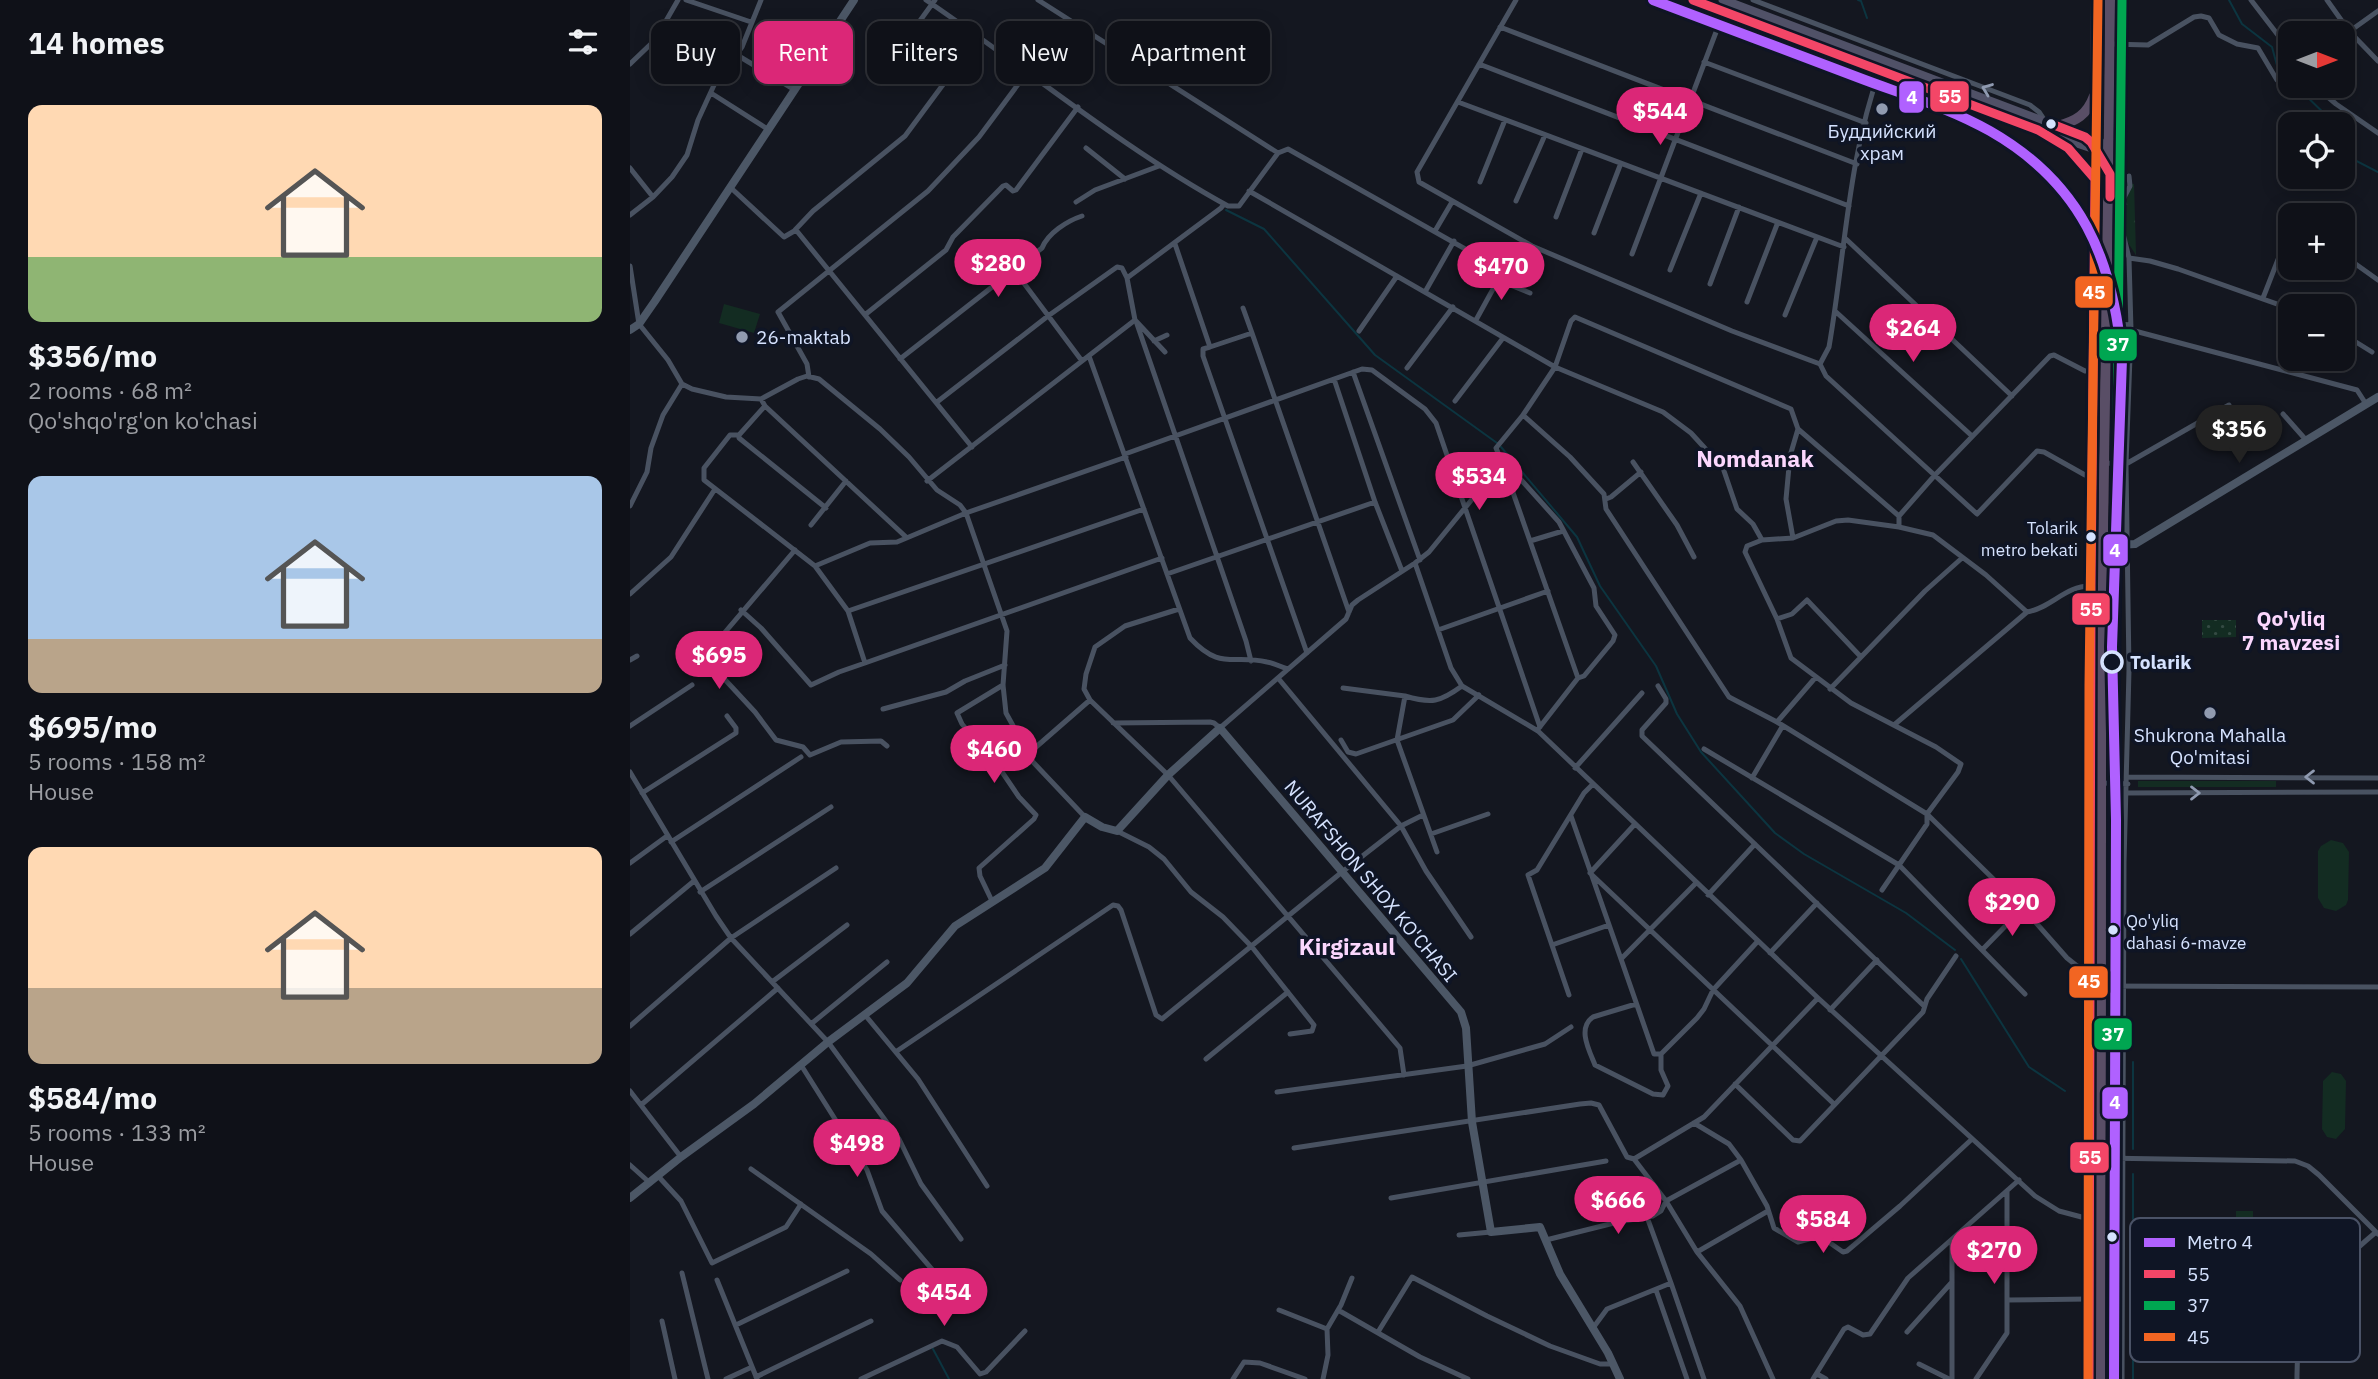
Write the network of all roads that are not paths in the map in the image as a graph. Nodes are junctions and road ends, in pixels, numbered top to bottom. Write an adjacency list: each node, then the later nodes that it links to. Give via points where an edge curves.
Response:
1 (678, 0): 31 (street, via 655,40)
2 (686, 0): 21 (street)
3 (761, 0): 21 (street)
4 (854, 0): 41 (street)
5 (926, 0): 15 (street)
6 (1038, 0): 60 (street)
7 (1516, 0): 22 (street)
8 (1693, 0): 17 (main road)
9 (1723, 0): 33 (main road)
10 (1753, 0): 50 (street, one-way to 10, via 2039,112 2030,105)
11 (2096, 0): 42 (highway)
12 (2110, 0): 26 (highway)
13 (2251, 0): 24 (street)
14 (2327, 0): 20 (street)
15 (933, 2): 18 (street); 19 (street)
16 (2378, 11): 23 (street)
17 (1724, 12): 30 (street); 34 (main road)
18 (919, 21)
19 (959, 21)
20 (2342, 21)
21 (751, 22): 27 (street)
22 (1500, 27): 32 (street); 45 (street)
23 (2356, 28)
24 (2278, 35)
25 (2356, 38): 29 (street)
26 (2110, 44): 36 (street, via 2148,45 2205,16 2219,35 2258,48); 56 (highway)
27 (740, 51)
28 (740, 57): 41 (street)
29 (2378, 61)
30 (1704, 62): 45 (street); 49 (street)
31 (630, 64)
32 (1479, 64): 46 (street); 55 (street)
33 (1894, 64): 35 (main road); 50 (main road)
34 (1880, 70): 35 (main road); 49 (street)
35 (1890, 74): 50 (main road)
36 (2277, 80)
37 (715, 84): 43 (street)
38 (943, 84): 87 (street, via 905,136)
39 (1018, 84): 99 (street, via 979,137 928,191)
40 (1046, 84): 47 (street)
41 (795, 90): 52 (street)
42 (2096, 90): 51 (highway, via 2084,114); 59 (highway)
43 (711, 93): 52 (street); 74 (street, via 687,155)
44 (2329, 98): 53 (street)
45 (1689, 100): 55 (street); 62 (street)
46 (1458, 102): 48 (street); 77 (street, via 1416,176)
47 (1078, 107): 63 (street); 114 (street, via 1016,190 1003,186 946,250)
48 (1505, 120): 54 (street); 70 (street)
49 (1866, 123): 62 (street)
50 (2041, 126): 51 (main road); 59 (main road); 66 (highway)
51 (2058, 126): 59 (main road, via 2085,136)
52 (769, 130): 71 (street)
53 (2378, 133)
54 (1545, 135): 58 (street); 75 (street)
55 (1675, 139): 68 (street); 79 (street)
56 (2110, 139): 59 (main road); 65 (highway)
57 (1086, 148): 69 (street)
58 (1582, 149): 61 (street); 83 (street)
59 (2095, 149): 65 (main road); 66 (highway)
60 (1278, 153): 72 (street); 85 (street, via 1291,150)
61 (1621, 163): 68 (street); 86 (street)
62 (1857, 163): 79 (street)
63 (1159, 166): 69 (street); 78 (street)
64 (630, 168): 74 (street)
65 (2110, 174): 66 (main road); 119 (highway)
66 (2095, 176): 138 (highway)
67 (2129, 176): 94 (street, via 2120,213)
68 (1660, 178): 73 (street); 93 (street)
69 (1125, 179): 76 (street)
70 (1480, 182)
71 (730, 187): 87 (street, via 784,237); 120 (street)
72 (1249, 191): 78 (street, via 1239,206); 102 (street)
73 (1701, 193): 80 (street); 101 (street)
74 (653, 197): 81 (street)
75 (1516, 201)
76 (1076, 202)
77 (1451, 202): 85 (street); 135 (street, via 1532,246)
78 (1224, 204): 91 (street)
79 (1849, 205): 89 (street)
80 (1739, 207): 84 (street); 105 (street)
81 (630, 215)
82 (1083, 216): 100 (street, via 1066,224)
83 (1556, 217)
84 (1778, 222): 88 (street); 109 (street)
85 (1435, 231): 90 (street)
86 (1594, 233)
87 (791, 234): 99 (street, via 796,230)
88 (1817, 237): 92 (street); 115 (street)
89 (1845, 239): 92 (street); 143 (street)
90 (1454, 242): 98 (street); 106 (street)
91 (1175, 244): 103 (street); 129 (street)
92 (1844, 247): 113 (street)
93 (1632, 254)
94 (2129, 258): 108 (street, via 2178,269); 121 (street)
95 (2278, 260): 108 (street)
96 (2355, 264): 104 (street)
97 (630, 267): 120 (street)
98 (1499, 268)
99 (830, 270): 114 (street); 140 (street, via 778,312 807,364)
100 (1014, 270): 116 (street); 133 (street)
101 (1670, 270)
102 (1397, 276): 106 (street); 123 (street)
103 (1127, 278): 116 (street, via 1117,267); 118 (street)
104 (2378, 280)
105 (1710, 285)
106 (1425, 292): 111 (street)
107 (1530, 293): 117 (street, via 1499,281)
108 (2263, 299): 110 (street)
109 (1747, 302)
110 (2278, 304)
111 (1453, 307): 117 (street); 137 (street)
112 (1243, 308): 124 (street)
113 (1835, 311): 135 (street, via 1829,347); 158 (street)
114 (866, 314): 133 (street)
115 (1786, 315)
116 (1048, 316): 134 (street); 148 (street)
117 (1476, 320): 126 (street)
118 (1136, 322): 127 (street); 132 (street); 157 (street)
119 (2107, 323): 121 (street); 164 (highway)
120 (639, 324): 122 (street); 142 (street)
121 (2131, 327): 149 (street, via 2357,390); 165 (street)
122 (630, 330)
123 (1359, 331)
124 (1252, 333): 129 (street); 146 (street)
125 (1167, 335): 127 (street)
126 (1503, 338): 136 (street); 147 (street)
127 (1154, 341): 130 (street)
128 (2355, 341): 131 (street)
129 (1210, 347): 154 (street, via 1202,352)
130 (1165, 352)
131 (2372, 352)
132 (1089, 356): 134 (street); 161 (street)
133 (900, 359): 148 (street)
134 (1082, 361): 160 (street)
135 (1820, 364): 167 (street, via 1826,376)
136 (1555, 367): 153 (street); 155 (street, via 1571,321 1578,317 1786,405); 187 (street, via 1663,412 1691,433 1723,468 1737,509)
137 (1407, 368)
138 (2093, 371): 143 (street, via 2052,355); 168 (highway)
139 (1353, 372): 141 (street); 177 (street, via 1372,370 1432,416); 196 (street)
140 (809, 377): 145 (street); 170 (street, via 820,379 880,429)
141 (1334, 379): 146 (street); 173 (street)
142 (682, 384): 145 (street, via 726,397); 174 (street, via 663,415 647,472)
143 (2011, 396): 158 (street)
144 (2378, 397): 149 (street)
145 (761, 399): 151 (street)
146 (1275, 400): 154 (street); 180 (street)
147 (1455, 401)
148 (937, 402): 160 (street)
149 (2366, 404): 159 (street)
150 (2229, 405): 165 (street)
151 (765, 407): 156 (street); 169 (street)
152 (2283, 414): 159 (street)
153 (1523, 415): 162 (street, via 1500,442 1496,451); 172 (street, via 1570,457)
154 (1225, 418): 157 (street); 186 (street)
155 (1798, 429): 179 (street); 185 (street, via 1786,499)
156 (739, 435): 171 (street, via 730,435 704,468 704,480); 175 (street)
157 (1175, 436): 161 (street); 192 (street)
158 (1972, 436): 167 (street)
159 (2306, 440): 190 (street)
160 (972, 447): 170 (street)
161 (1125, 456): 176 (street); 178 (street)
162 (1500, 462): 177 (street); 183 (street, via 1505,462); 188 (street)
163 (1633, 462): 166 (street)
164 (2104, 463): 165 (street); 189 (highway)
165 (2126, 464): 190 (street)
166 (1642, 472): 172 (street); 193 (street)
167 (1935, 475): 168 (street, via 1977,514 2037,451); 179 (street)
168 (2092, 475): 201 (highway)
169 (846, 481): 175 (street); 184 (street)
170 (928, 481): 178 (street)
171 (715, 489): 191 (street); 203 (street, via 671,557)
172 (1606, 499): 237 (street, via 1606,509 1726,693)
173 (1375, 502): 180 (street); 199 (street)
174 (630, 506)
175 (826, 508): 181 (street)
176 (1144, 509): 194 (street); 197 (street)
177 (1464, 510): 196 (street); 204 (street)
178 (966, 513): 184 (street); 197 (street)
179 (1899, 516): 182 (street)
180 (1318, 522): 186 (street); 208 (street)
181 (811, 525)
182 (1899, 527): 185 (street, via 1836,521); 195 (street, via 1933,535)
183 (1563, 531): 188 (street); 222 (street, via 1594,588 1596,606 1615,635)
184 (906, 537): 198 (street, via 891,544 870,543)
185 (1793, 538): 187 (street)
186 (1267, 540): 192 (street); 213 (street)
187 (1762, 540): 211 (street, via 1747,546 1745,552)
188 (1530, 541): 202 (street)
189 (2103, 546): 190 (street); 256 (highway)
190 (2126, 546): 255 (street)
191 (795, 550): 198 (street); 206 (street)
192 (1217, 557): 200 (street); 217 (street)
193 (1694, 557)
194 (1161, 558): 200 (street); 210 (street)
195 (1962, 558): 209 (street); 215 (street)
196 (1418, 562): 199 (street); 212 (street)
197 (984, 564): 207 (street); 210 (street)
198 (815, 566): 207 (street)
199 (1402, 571): 208 (street, via 1358,600)
200 (1167, 574): 205 (street)
201 (2091, 586): 209 (street, via 2074,587); 305 (highway)
202 (1548, 591): 204 (street); 222 (street)
203 (630, 594)
204 (1499, 608): 212 (street); 241 (street)
205 (1179, 609): 217 (street, via 1197,645 1223,660); 233 (street, via 1125,626 1095,647 1084,689)
206 (742, 611): 218 (street, via 811,685); 244 (street, via 704,657 776,740 803,747 810,755 841,742 881,741)
207 (848, 611): 218 (street)
208 (1349, 612): 213 (street)
209 (2027, 612): 238 (street)
210 (1002, 615): 218 (street); 219 (street, via 1008,636)
211 (1777, 618): 215 (street, via 1792,614 1807,600); 223 (street, via 1791,658)
212 (1438, 630): 226 (street)
213 (1307, 653): 220 (street)
214 (637, 656): 216 (street)
215 (1861, 657): 229 (street)
216 (630, 660)
217 (1251, 661): 220 (street)
218 (865, 663)
219 (1005, 665): 225 (street); 234 (street, via 946,692)
220 (1288, 670): 221 (street)
221 (1278, 678): 240 (street); 270 (street)
222 (1578, 678): 241 (street)
223 (1815, 678): 229 (street); 237 (street)
224 (692, 685): 239 (street)
225 (1003, 685): 246 (street, via 1006,713); 286 (street, via 957,713 1036,815 979,868)
226 (1462, 686): 231 (street); 232 (street, via 1432,702)
227 (1658, 686): 274 (street, via 1666,703 1641,735)
228 (1343, 688): 232 (street)
229 (1830, 689): 238 (street)
230 (1642, 693): 248 (street)
231 (1479, 695): 241 (street); 243 (street, via 1452,720)
232 (1405, 696): 243 (street)
233 (1090, 700): 236 (street); 246 (street)
234 (883, 709)
235 (727, 716): 260 (street, via 737,732)
236 (1113, 723): 240 (street, via 1212,722); 250 (street)
237 (1780, 725): 252 (street); 265 (street)
238 (1894, 725): 265 (street, via 1961,764)
239 (630, 726)
240 (1220, 728): 250 (street); 279 (street, NURAFSHON SHOX KO'CHASI)
241 (1539, 729): 248 (street)
242 (1341, 740): 243 (street, via 1348,752 1356,754)
243 (1397, 740): 266 (street)
244 (887, 746)
245 (1704, 749): 252 (street)
246 (1028, 754): 268 (street)
247 (801, 757): 273 (street)
248 (1576, 768): 257 (street)
249 (630, 773): 260 (street)
250 (1168, 775): 271 (street); 289 (street)
251 (2281, 777): 253 (street, one-way to 251); 255 (street); 262 (street)
252 (1752, 778): 277 (street)
253 (2366, 778): 254 (street); 258 (street)
254 (2378, 778)
255 (2128, 780): 256 (street); 261 (street)
256 (2101, 783): 308 (highway)
257 (1593, 784): 267 (street); 269 (street)
258 (2366, 792): 259 (street); 262 (street)
259 (2378, 792)
260 (642, 793): 273 (street)
261 (2127, 793): 262 (street, one-way to 262); 307 (street)
262 (2281, 793)
263 (831, 807): 284 (street)
264 (1488, 814): 272 (street)
265 (1927, 814): 277 (street, via 1927,824); 288 (street)
266 (1423, 816): 270 (street); 272 (street)
267 (1571, 816): 280 (street); 297 (street, via 1537,870 1528,874)
268 (1085, 817): 271 (street); 286 (street, via 1045,868)
269 (1635, 824): 280 (street); 282 (street)
270 (1401, 826): 279 (street); 294 (street)
271 (1117, 831): 298 (street, via 1164,859 1191,892)
272 (1431, 834): 275 (street)
273 (669, 839): 276 (street); 281 (street)
274 (1755, 844): 285 (street); 287 (street)
275 (1437, 852)
276 (630, 863)
277 (1899, 865): 283 (street); 299 (street)
278 (835, 868): 295 (street)
279 (1342, 872): 289 (street); 332 (street, NURAFSHON SHOX KO'CHASI, via 1461,1012)
280 (1590, 873): 291 (street); 292 (street)
281 (694, 881): 284 (street); 293 (street)
282 (1696, 883): 285 (street); 292 (street)
283 (1882, 890)
284 (700, 892): 295 (street)
285 (1709, 895): 296 (street)
286 (992, 901): 319 (street, via 955,926 906,983)
287 (1817, 903): 300 (street); 303 (street)
288 (2023, 908): 299 (street); 305 (street, via 2075,965)
289 (1288, 916): 298 (street); 333 (street, via 1400,1048)
290 (846, 925): 306 (street)
291 (1609, 925): 297 (street); 302 (street)
292 (1650, 930): 302 (street); 311 (street)
293 (630, 934)
294 (1471, 937)
295 (731, 938): 306 (street); 321 (street)
296 (1758, 941): 300 (street); 311 (street)
297 (1552, 945): 313 (street)
298 (1252, 947): 312 (street); 327 (street, via 1161,1019 1156,1016 1121,910 1113,905)
299 (1982, 950): 314 (street)
300 (1770, 953): 315 (street)
301 (1956, 956): 317 (street)
302 (1621, 959): 316 (street)
303 (1877, 960): 317 (street); 318 (street)
304 (887, 962): 320 (street)
305 (2090, 970): 323 (highway)
306 (772, 982): 310 (street)
307 (2125, 985): 308 (street); 309 (street); 345 (street)
308 (2101, 986): 323 (highway)
309 (2378, 987)
310 (778, 988): 320 (street); 338 (street)
311 (1713, 990): 326 (street); 328 (street, via 1697,1018)
312 (1288, 992): 324 (street, via 1314,1027); 330 (street)
313 (1569, 995)
314 (2025, 995)
315 (1818, 999): 318 (street); 326 (street)
316 (1636, 1004): 328 (street, via 1654,1054); 328 (street, via 1587,1021 1585,1037 1595,1065 1663,1095 1668,1086)
317 (1924, 1006): 329 (street)
318 (1830, 1010): 329 (street)
319 (865, 1015): 325 (street); 327 (street)
320 (811, 1024): 325 (street)
321 (630, 1026)
322 (1572, 1027): 332 (street, via 1545,1044)
323 (2095, 1032): 344 (highway); 363 (highway)
324 (1290, 1034)
325 (828, 1041): 331 (street); 367 (street, via 900,1139 921,1184)
326 (1772, 1046): 334 (street); 337 (street)
327 (897, 1051): 355 (street)
328 (1661, 1054)
329 (1881, 1056): 337 (street); 341 (street)
330 (1206, 1059)
331 (801, 1065): 343 (street); 374 (street, via 867,1170 882,1211)
332 (1467, 1066): 333 (street); 339 (street, NURAFSHON SHOX KO'CHASI)
333 (1404, 1075): 336 (street)
334 (1735, 1084): 337 (street, via 1796,1142); 340 (street)
335 (630, 1091): 338 (street)
336 (1277, 1092)
337 (1835, 1104)
338 (641, 1105): 343 (street)
339 (1472, 1122): 342 (street); 346 (street, via 1591,1103 1599,1105 1627,1157); 353 (street, NURAFSHON SHOX KO'CHASI)
340 (1694, 1124): 346 (street); 347 (street, via 1729,1143)
341 (1972, 1139): 352 (street); 361 (street, via 1847,1251 1839,1251 1820,1236 1798,1242 1774,1228)
342 (1294, 1148)
343 (681, 1157): 351 (street)
344 (2100, 1158): 345 (street); 415 (highway)
345 (2123, 1158): 365 (street, via 2300,1162); 416 (street)
346 (1634, 1159): 359 (street)
347 (1741, 1160): 359 (street); 361 (street)
348 (1606, 1161): 353 (street)
349 (630, 1165): 354 (street)
350 (751, 1169): 360 (street)
351 (658, 1176): 354 (street); 360 (street, via 681,1201 712,1263 786,1227)
352 (2019, 1180): 356 (street); 363 (street, via 2049,1206)
353 (1481, 1181): 358 (street); 364 (street, NURAFSHON SHOX KO'CHASI)
354 (650, 1183): 357 (street)
355 (987, 1186)
356 (2007, 1191): 369 (street); 382 (street)
357 (630, 1198)
358 (1391, 1198)
359 (1666, 1202): 362 (street, via 1661,1211); 371 (street)
360 (801, 1204): 377 (street)
361 (1768, 1211): 371 (street)
362 (1647, 1217): 368 (street); 379 (street)
363 (2089, 1219): 381 (highway)
364 (1491, 1233): 366 (street); 368 (street, via 1541,1227)
365 (2377, 1233): 370 (street)
366 (1459, 1235)
367 (961, 1239)
368 (1546, 1240): 388 (street, via 1560,1274)
369 (1952, 1240): 378 (street); 396 (street, via 1908,1278 1868,1336 1850,1327 1844,1329)
370 (2360, 1248)
371 (1697, 1252): 410 (street, via 1740,1306)
372 (847, 1271): 387 (street)
373 (682, 1273): 400 (street)
374 (936, 1274)
375 (1352, 1278): 384 (street)
376 (717, 1280): 387 (street)
377 (900, 1280)
378 (1952, 1282): 392 (street); 412 (street)
379 (1671, 1283): 380 (street); 409 (street)
380 (1656, 1290): 388 (street, via 1607,1309); 408 (street)
381 (2089, 1298): 382 (street); 414 (highway)
382 (2007, 1300): 413 (street, via 2007,1333)
383 (1279, 1310): 389 (street)
384 (1338, 1310): 389 (street); 391 (street)
385 (662, 1321): 399 (street)
386 (871, 1321): 398 (street)
387 (736, 1325): 395 (street)
388 (1593, 1328): 393 (street)
389 (1326, 1329): 405 (street, via 1328,1356)
390 (1025, 1331): 402 (street, via 980,1374 957,1347 942,1341)
391 (1378, 1332): 393 (street, via 1412,1277 1550,1346 1600,1364); 406 (street)
392 (1907, 1332)
393 (1614, 1364): 407 (street)
394 (1919, 1364): 412 (street)
395 (752, 1367): 398 (street); 401 (street)
396 (1815, 1376): 411 (street)
397 (1294, 1377): 403 (street, via 1260,1363 1244,1362); 404 (street)
398 (757, 1378)
399 (675, 1379)
400 (708, 1379)
401 (726, 1379)
402 (861, 1379)
403 (1233, 1379)
404 (1305, 1379)
405 (1323, 1379)
406 (1468, 1379)
407 (1620, 1379)
408 (1688, 1379)
409 (1704, 1379)
410 (1773, 1379)
411 (1826, 1379)
412 (1950, 1379)
413 (1976, 1379)
414 (2088, 1379)
415 (2100, 1379)
416 (2122, 1379)

